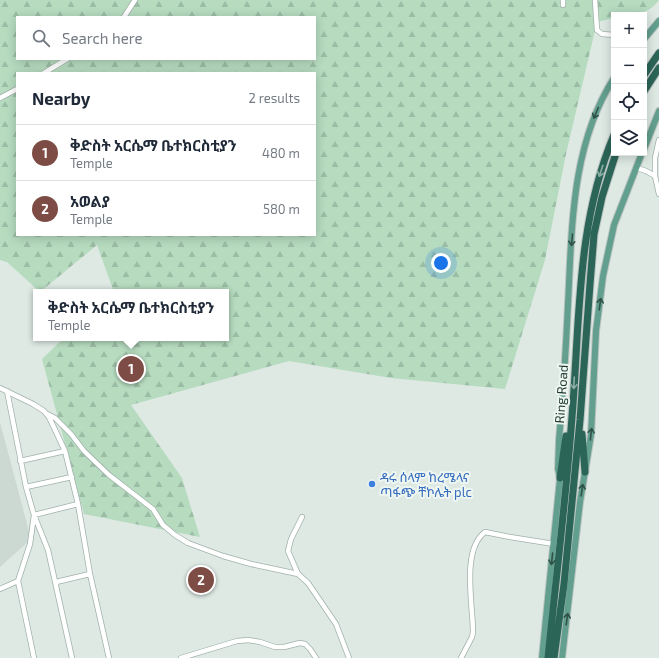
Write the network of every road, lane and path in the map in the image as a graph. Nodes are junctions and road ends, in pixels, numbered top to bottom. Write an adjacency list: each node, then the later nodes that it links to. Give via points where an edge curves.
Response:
1 (135, 0): 3 (street)
2 (595, 0): 5 (street, via 597,30 602,34)
3 (125, 16)
4 (659, 21): 6 (main road)
5 (611, 35)
6 (647, 35)
7 (659, 53): 10 (highway)
8 (65, 60): 11 (street)
9 (659, 68): 13 (highway)
10 (647, 71)
11 (46, 72)
12 (611, 84): 35 (main road, one-way to 35, via 590,126 578,175 559,440)
13 (647, 86)
14 (16, 90): 15 (street)
15 (0, 98)
16 (659, 111): 17 (main road)
17 (658, 117): 19 (main road)
18 (659, 140): 24 (street)
19 (647, 142)
20 (611, 144): 29 (highway, Ring Road, one-way to 29, via 596,186 584,251)
21 (615, 156): 30 (highway, Ring Road, via 594,234)
22 (641, 156): 23 (main road)
23 (637, 168): 24 (street); 33 (main road, one-way to 23, via 591,435 596,331 603,276 614,225)
24 (655, 176): 25 (street)
25 (659, 194)
26 (0, 388): 27 (street)
27 (7, 391): 28 (street); 32 (street)
28 (47, 414): 31 (street); 42 (street, via 56,418 109,475 153,509 162,525 175,535 188,543 223,556)
29 (572, 417): 35 (highway, via 568,424); 54 (highway, Ring Road)
30 (580, 420): 33 (highway); 55 (highway, Ring Road)
31 (65, 451): 32 (street); 34 (street)
32 (20, 461): 36 (street)
33 (585, 472): 56 (main road, one-way to 33)
34 (72, 477): 36 (street); 37 (street)
35 (560, 478): 40 (main road)
36 (26, 487): 38 (street)
37 (78, 504): 38 (street); 41 (street)
38 (34, 515): 43 (street, via 30,544); 44 (street, via 48,550)
39 (302, 517): 42 (street, via 288,547)
40 (554, 544): 52 (street, via 485,532 482,534 474,548 471,563 473,632); 53 (main road, one-way to 53)
41 (90, 574): 44 (street); 48 (street)
42 (298, 574): 51 (street, via 308,583 336,624)
43 (18, 581): 45 (street); 46 (street)
44 (56, 582): 47 (street)
45 (0, 589)
46 (34, 658)
47 (72, 658)
48 (109, 658)
49 (182, 658): 50 (street, via 248,640 275,647 305,644)
50 (316, 658)
51 (349, 658)
52 (462, 658)
53 (542, 658)
54 (548, 658)
55 (554, 658)
56 (562, 658)

